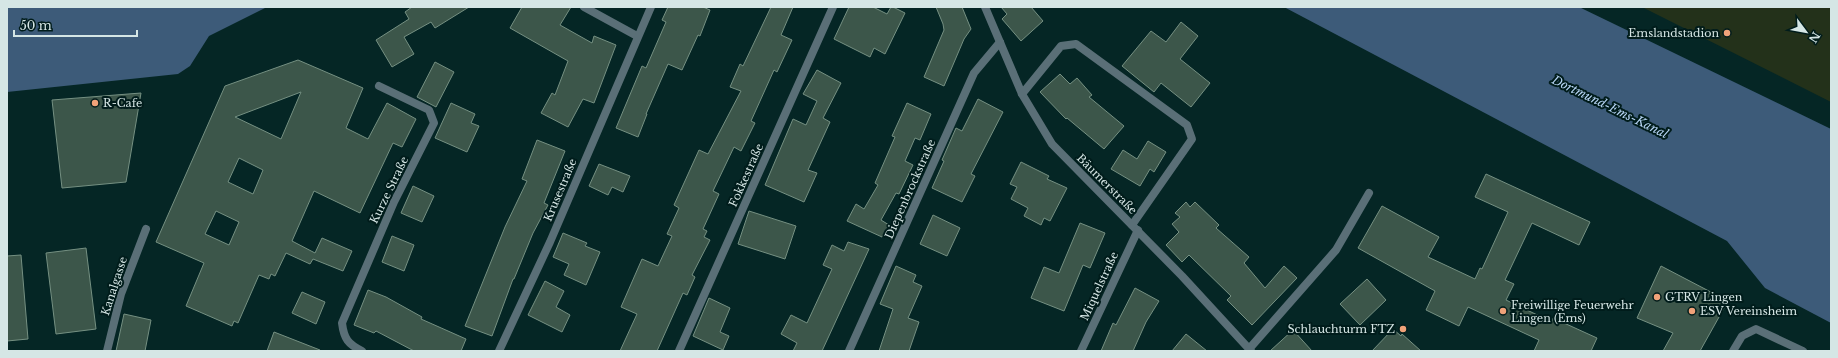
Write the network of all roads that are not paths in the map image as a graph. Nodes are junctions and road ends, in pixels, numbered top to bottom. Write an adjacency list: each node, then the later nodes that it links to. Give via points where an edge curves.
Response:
1 (584, 7): 5 (street)
2 (651, 7): 5 (street, Krusestraße)
3 (833, 7): 16 (street, Fokkestraße)
4 (985, 7): 6 (street, Bäumerstraße)
5 (637, 36): 15 (street, Krusestraße, via 550,242)
6 (1000, 42): 8 (street, Bäumerstraße); 17 (street, Diepenbrockstraße, via 974,73)
7 (379, 86): 14 (street, Kurze Straße, via 429,110 434,123 394,202 342,323 343,333 351,346)
8 (1022, 94): 10 (street, Bäumerstraße, via 1052,144); 10 (street, Miquelstraße, via 1061,46 1076,44 1187,125 1192,139)
9 (1369, 193): 12 (street, via 1336,250)
10 (1135, 228): 12 (street, Bäumerstraße); 18 (street, Miquelstraße)
11 (146, 229): 13 (street, Kanalgasse, via 121,294)
12 (1250, 350)
13 (107, 351)
14 (362, 351)
15 (499, 351)
16 (679, 351)
17 (849, 351)
18 (1081, 351)
19 (1733, 351): 20 (street, via 1742,336 1756,329)
20 (1802, 351)

